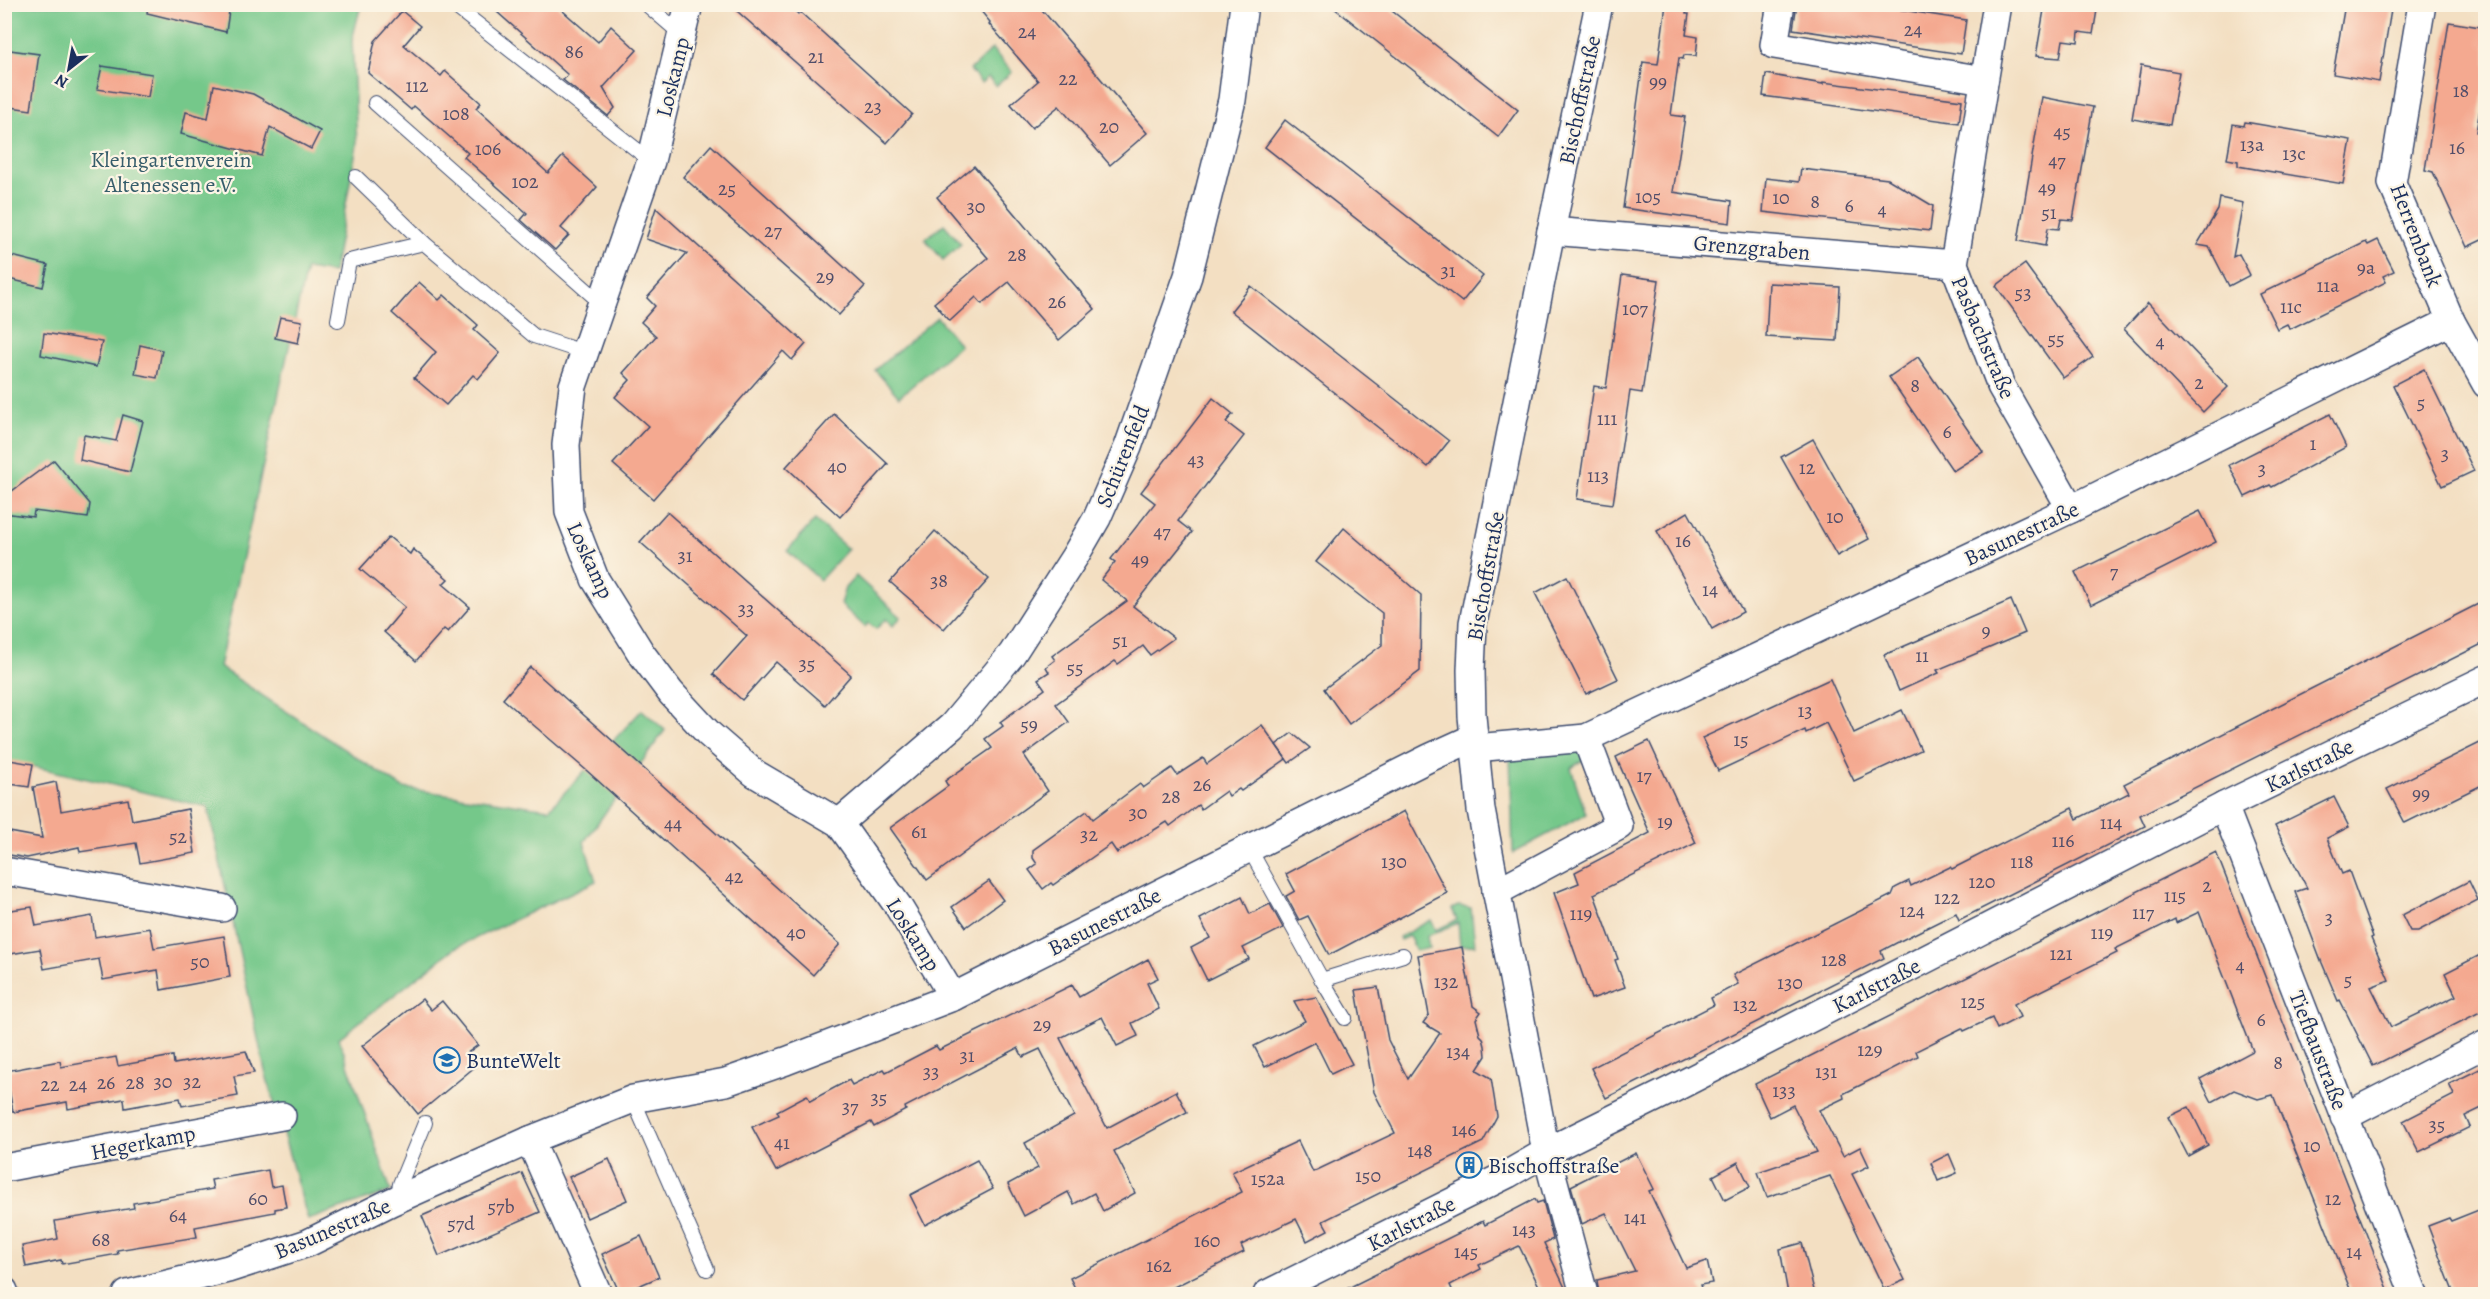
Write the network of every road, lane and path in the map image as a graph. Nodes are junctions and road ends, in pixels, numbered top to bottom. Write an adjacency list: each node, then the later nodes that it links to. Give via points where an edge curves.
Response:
1 (452, 4): 12 (lane)
2 (646, 4): 9 (lane)
3 (690, 4): 9 (street, Loskamp)
4 (1244, 4): 27 (street, Schürenfeld, via 1232,99 1188,276 1128,447 1097,518 1012,654 952,726)
5 (1599, 4): 14 (street, Bischoffstraße)
6 (1781, 4): 10 (street, via 1774,45)
7 (1997, 4): 10 (street, Pasbachstraße)
8 (2422, 4): 19 (street, Herrenbank, via 2392,183)
9 (682, 35): 12 (street, Loskamp)
10 (1984, 80): 16 (street, Pasbachstraße)
11 (375, 103): 17 (lane)
12 (651, 161): 17 (street, Loskamp)
13 (356, 177): 15 (lane)
14 (1551, 231): 16 (street, Grenzgraben); 25 (street, Bischoffstraße, via 1473,622)
15 (424, 243): 18 (lane, via 350,261); 20 (lane, via 534,336)
16 (1954, 264): 22 (street, Pasbachstraße, via 2001,386)
17 (600, 302): 20 (street, Loskamp)
18 (338, 320)
19 (2451, 321): 21 (street, Herrenbank); 22 (street, Basunestraße)
20 (583, 352): 27 (street, Loskamp, via 573,386 566,445 569,512 595,579 647,661 709,734 754,773)
21 (2486, 384)
22 (2071, 509): 24 (street, Basunestraße)
23 (2486, 679): 26 (street, Karlstraße)
24 (1586, 738): 25 (street, Basunestraße); 30 (street, via 1619,826)
25 (1474, 743): 28 (street, Basunestraße); 30 (street, Bischoffstraße)
26 (2224, 806): 39 (street, Tiefbaustraße); 42 (street, Karlstraße)
27 (839, 823): 34 (street, Loskamp, via 898,906)
28 (1249, 848): 33 (lane); 34 (street, Basunestraße)
29 (4, 871): 31 (street)
30 (1496, 892): 42 (street, Bischoffstraße)
31 (222, 908)
32 (1403, 955): 33 (lane)
33 (1322, 980): 35 (lane)
34 (953, 997): 37 (street, Basunestraße, via 726,1082)
35 (1345, 1018)
36 (2486, 1044): 39 (street)
37 (633, 1099): 41 (street, Basunestraße); 45 (lane)
38 (282, 1116): 43 (street, Hegerkamp)
39 (2344, 1117): 50 (street, Tiefbaustraße)
40 (425, 1123): 44 (lane)
41 (530, 1140): 44 (street, Basunestraße); 47 (street)
42 (1546, 1152): 48 (street, Karlstraße); 49 (street, Bischoffstraße)
43 (4, 1168)
44 (397, 1200): 46 (street, Basunestraße, via 308,1243 228,1269)
45 (706, 1269)
46 (127, 1294)
47 (598, 1294)
48 (1267, 1294)
49 (1584, 1294)
50 (2414, 1294)

